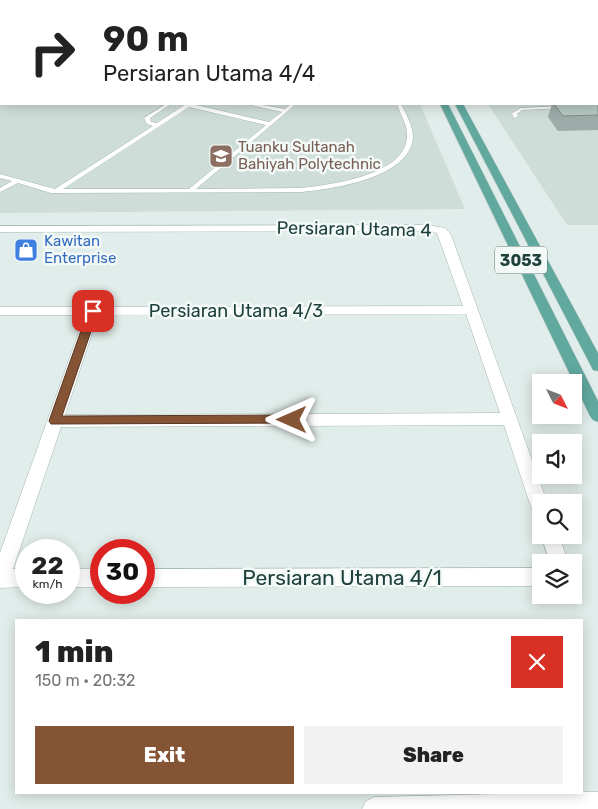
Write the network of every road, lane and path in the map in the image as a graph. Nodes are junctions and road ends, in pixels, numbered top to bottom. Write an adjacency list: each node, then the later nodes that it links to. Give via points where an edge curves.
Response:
1 (274, 0): 2 (lane)
2 (295, 0)
3 (167, 105): 17 (lane, via 147,118 149,123)
4 (187, 105): 17 (lane)
5 (193, 105): 16 (lane)
6 (255, 105): 13 (lane)
7 (279, 105): 13 (lane)
8 (293, 105): 14 (lane)
9 (400, 105): 21 (lane, via 410,138 409,146 394,163 368,177 335,186 301,190)
10 (444, 105): 28 (main road, 3053)
11 (461, 105): 27 (main road, 3053)
12 (569, 107): 15 (lane, via 521,110 514,113)
13 (273, 109): 14 (lane)
14 (285, 111): 16 (lane)
15 (515, 116)
16 (269, 124): 21 (lane)
17 (157, 125): 22 (lane)
18 (0, 176): 19 (lane)
19 (16, 181): 20 (lane); 22 (lane)
20 (0, 190)
21 (190, 190): 22 (lane)
22 (56, 191)
23 (0, 229): 24 (street, Persiaran Utama 4, via 434,228 445,235)
24 (471, 310): 25 (street, Persiaran Utama 4/3); 29 (street, Persiaran Utama 4)
25 (93, 311): 26 (street, Persiaran Utama 4/3); 30 (street)
26 (0, 312)
27 (598, 366)
28 (598, 416)
29 (510, 419): 30 (street); 31 (street, Persiaran Utama 4)
30 (55, 421): 33 (street)
31 (536, 494)
32 (532, 577): 35 (street, Persiaran Utama 4/1)
33 (0, 578): 34 (street)
34 (15, 578)
35 (155, 578)
36 (598, 804): 37 (street)
37 (374, 809)

